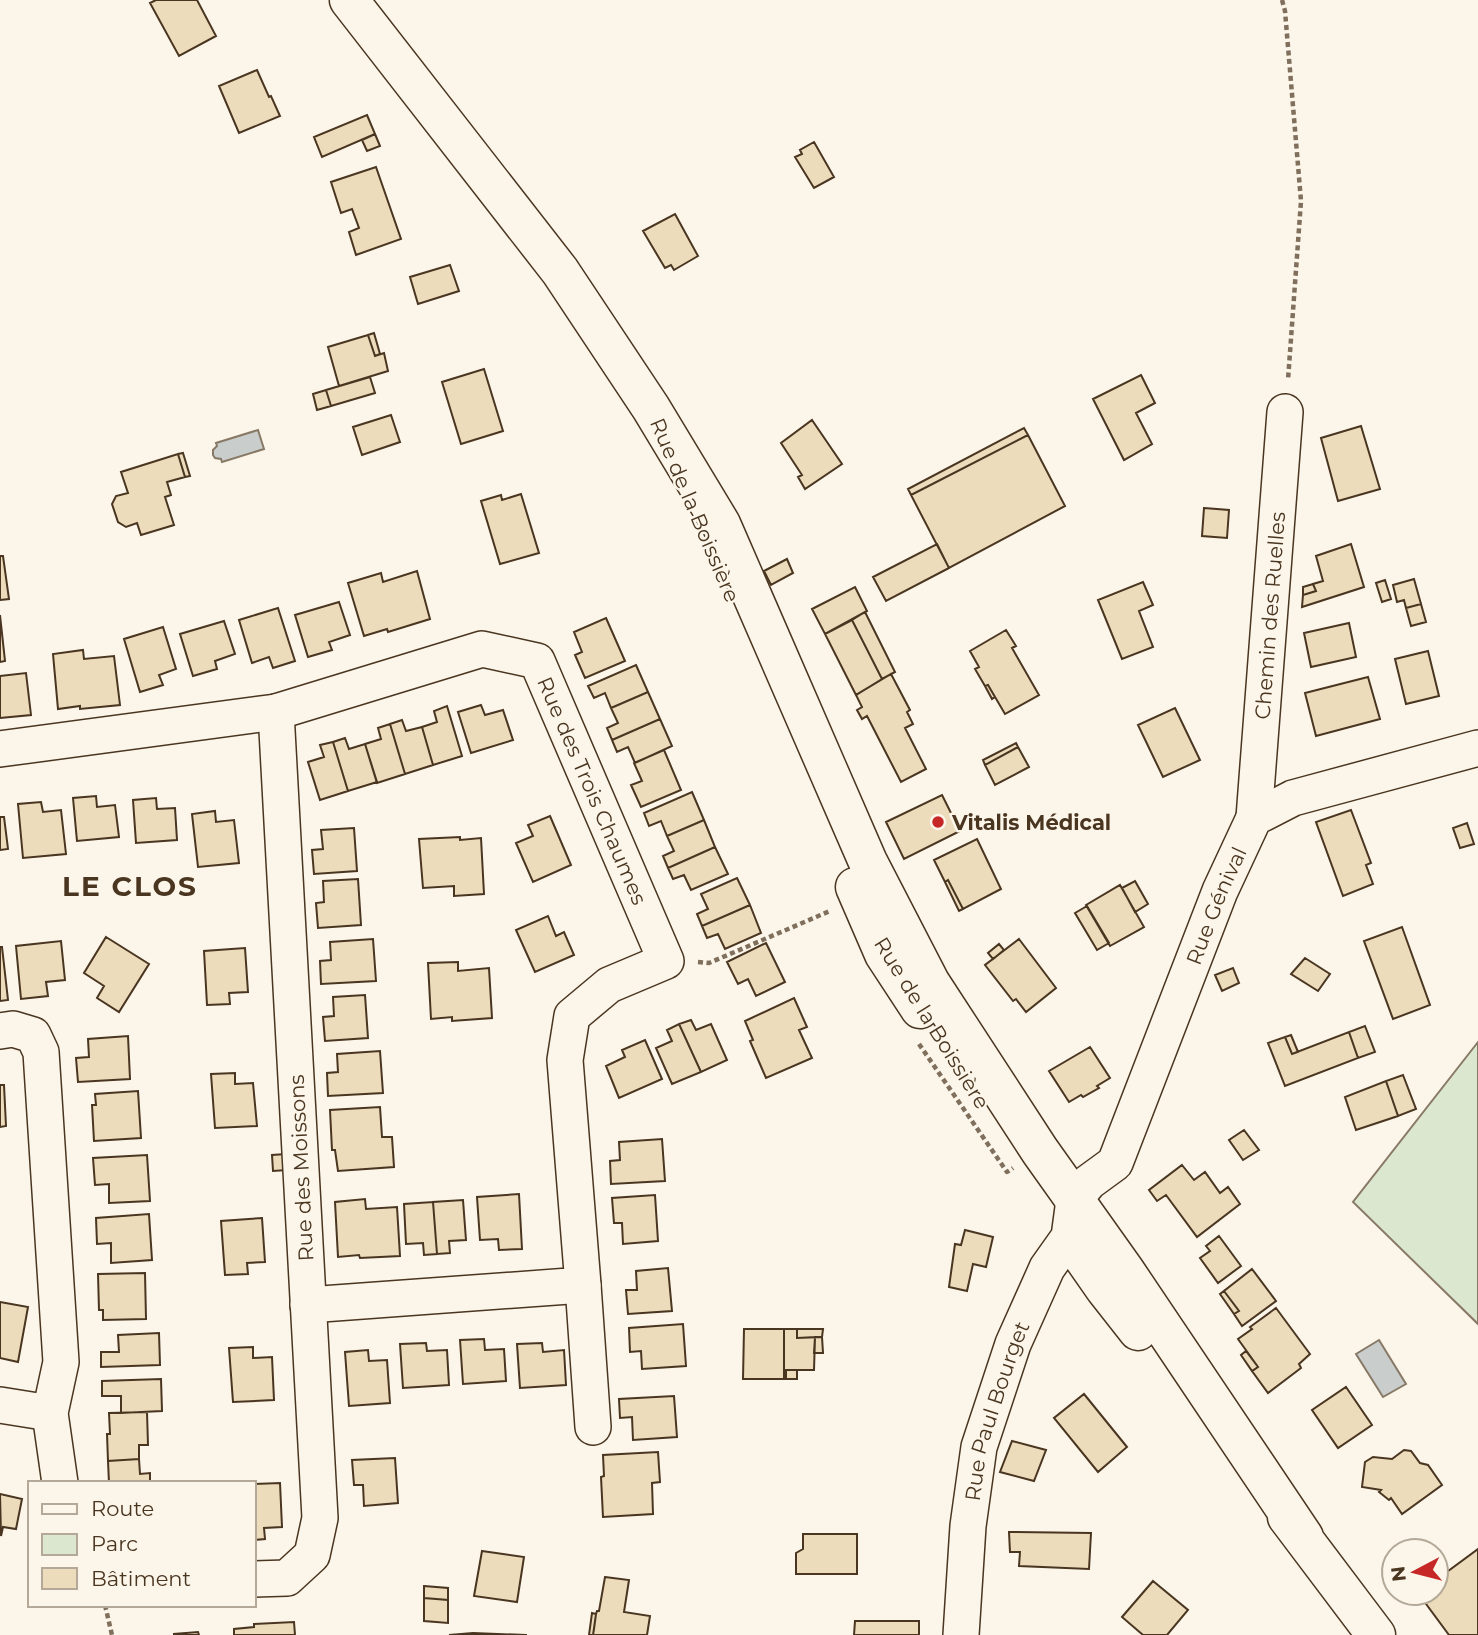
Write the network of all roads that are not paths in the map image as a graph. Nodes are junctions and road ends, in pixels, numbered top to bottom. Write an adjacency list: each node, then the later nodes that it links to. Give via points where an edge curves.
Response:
1 (349, 0): 2 (main road, Rue de la Boissière, via 560,271)
2 (651, 408): 9 (main road, Rue de la Boissière, via 721,524 868,862 930,982); 10 (main road, Rue de la Boissière, via 884,954)
3 (1285, 412): 7 (street, Chemin des Ruelles)
4 (276, 712): 5 (street, Rue des Trois Chaumes); 11 (street, Rue des Trois Chaumes, via 482,649 537,661 666,961 609,985 572,1016 565,1060); 12 (street, Rue des Moissons)
5 (0, 748)
6 (1478, 748): 7 (street, via 1293,798)
7 (1254, 818): 9 (street, Rue Génival, via 1220,891 1115,1163)
8 (0, 1031): 14 (street, via 13,1029 33,1035 41,1052 61,1362)
9 (1074, 1200): 10 (street, Rue Paul Bourget); 17 (main road, Rue de la Boissière)
10 (1069, 1237): 17 (main road, Rue de la Boissière, via 1105,1289); 19 (street, Rue Paul Bourget, via 1047,1268 1013,1344 979,1447)
11 (583, 1285): 12 (street); 15 (street)
12 (308, 1305): 18 (street, Rue des Moissons, via 320,1518 312,1555 287,1578)
13 (0, 1405): 14 (street)
14 (50, 1413): 16 (street)
15 (593, 1427)
16 (60, 1481)
17 (1304, 1537): 20 (main road, Rue de la Boissière)
18 (256, 1579)
19 (961, 1635)
20 (1376, 1635)

